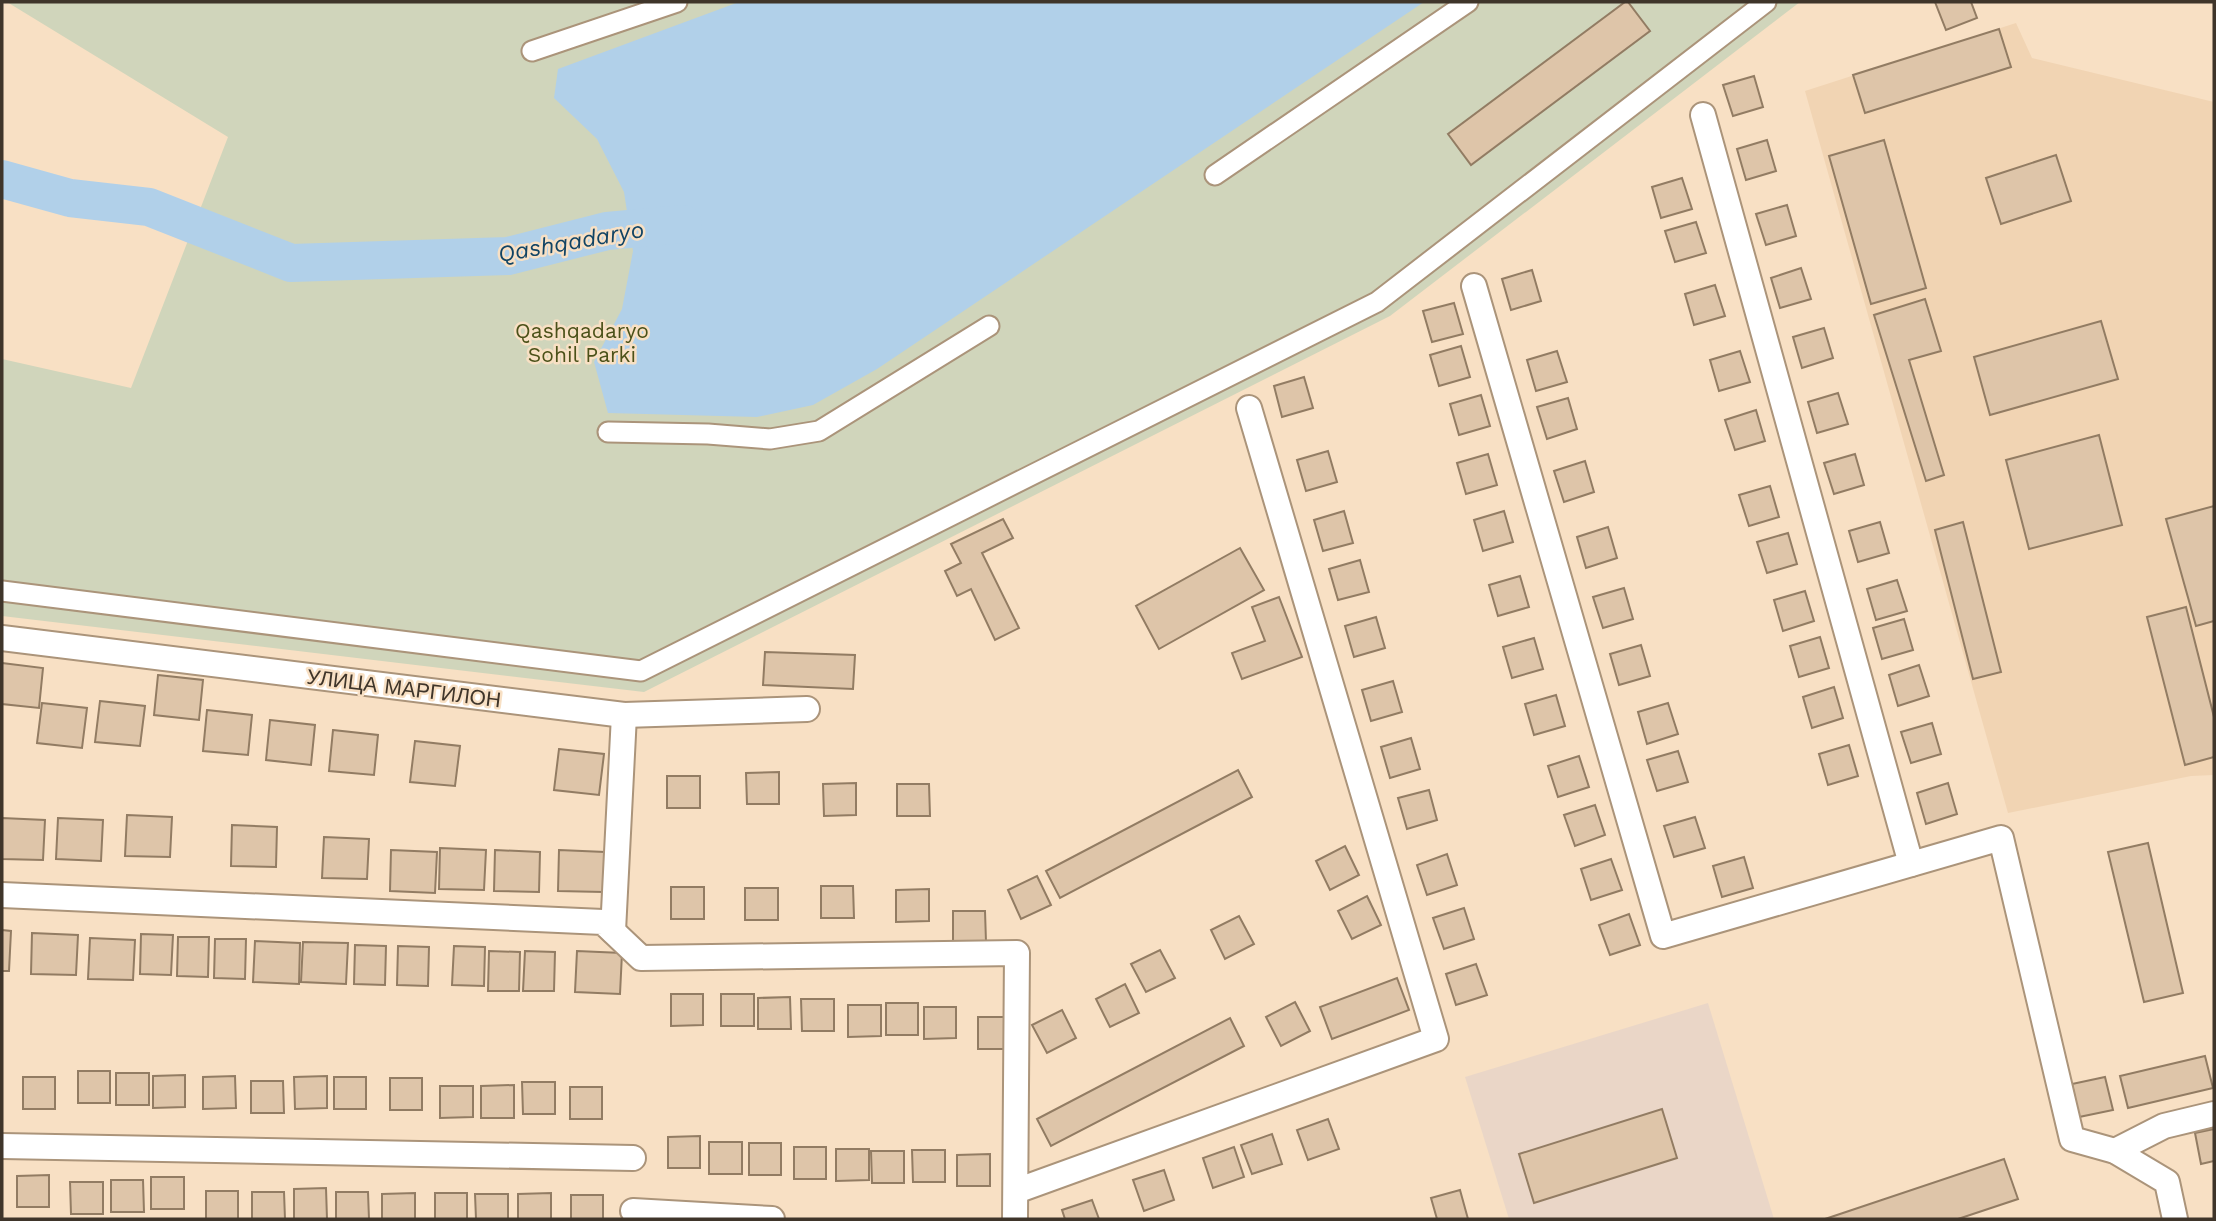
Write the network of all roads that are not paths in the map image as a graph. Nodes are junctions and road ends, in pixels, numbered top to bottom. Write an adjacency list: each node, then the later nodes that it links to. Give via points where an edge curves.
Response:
1 (677, 2): 4 (street)
2 (1468, 2): 6 (street)
3 (1766, 2): 11 (street, via 1377,302 641,671)
4 (532, 51)
5 (1703, 115): 15 (street)
6 (1215, 175)
7 (1474, 286): 15 (street, via 1663,936)
8 (989, 326): 10 (street, via 819,431 769,439)
9 (1249, 408): 22 (street, via 1436,1039)
10 (608, 432)
11 (2, 591)
12 (2, 638): 14 (street, УЛИЦА МАРГИЛОН)
13 (807, 709): 14 (street, УЛИЦА МАРГИЛОН)
14 (624, 715): 17 (street)
15 (1911, 864): 20 (street, via 2001,838 2072,1139)
16 (2, 895): 17 (street, via 603,922)
17 (613, 931): 22 (street, via 641,958 1017,953)
18 (2214, 1114): 20 (street, via 2164,1126)
19 (2, 1146): 21 (street)
20 (2115, 1151): 26 (street, via 2167,1182)
21 (633, 1158)
22 (1016, 1191): 25 (street)
23 (633, 1211): 24 (street)
24 (772, 1219)
25 (1015, 1219)
26 (2175, 1219)

